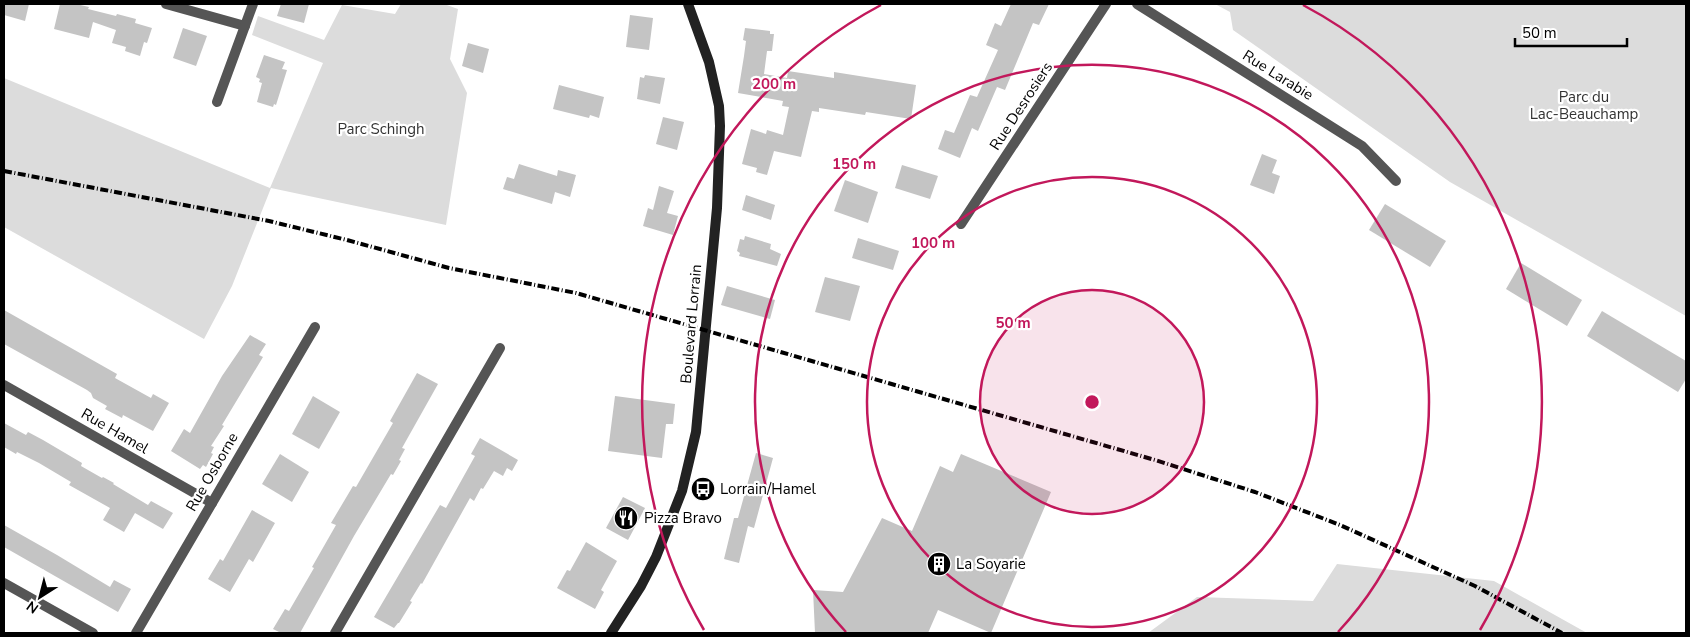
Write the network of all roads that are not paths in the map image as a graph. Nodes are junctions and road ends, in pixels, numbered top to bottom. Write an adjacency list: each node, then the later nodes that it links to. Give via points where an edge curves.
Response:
1 (166, 4): 6 (street)
2 (253, 4): 6 (street)
3 (688, 4): 18 (main road, Boulevard Lorrain, via 709,62 720,126 717,208 696,432 682,491 656,557)
4 (1106, 4): 9 (street, Rue Desrosiers)
5 (1137, 4): 8 (street, Rue Larabie, via 1362,146)
6 (245, 26): 7 (street)
7 (217, 102)
8 (1396, 182)
9 (961, 224)
10 (315, 327): 13 (street, Rue Osborne)
11 (500, 348): 17 (street)
12 (4, 385): 13 (street, Rue Hamel)
13 (212, 503): 16 (street, Rue Osborne)
14 (4, 583): 15 (street)
15 (93, 633)
16 (136, 633)
17 (335, 633)
18 (611, 633)

